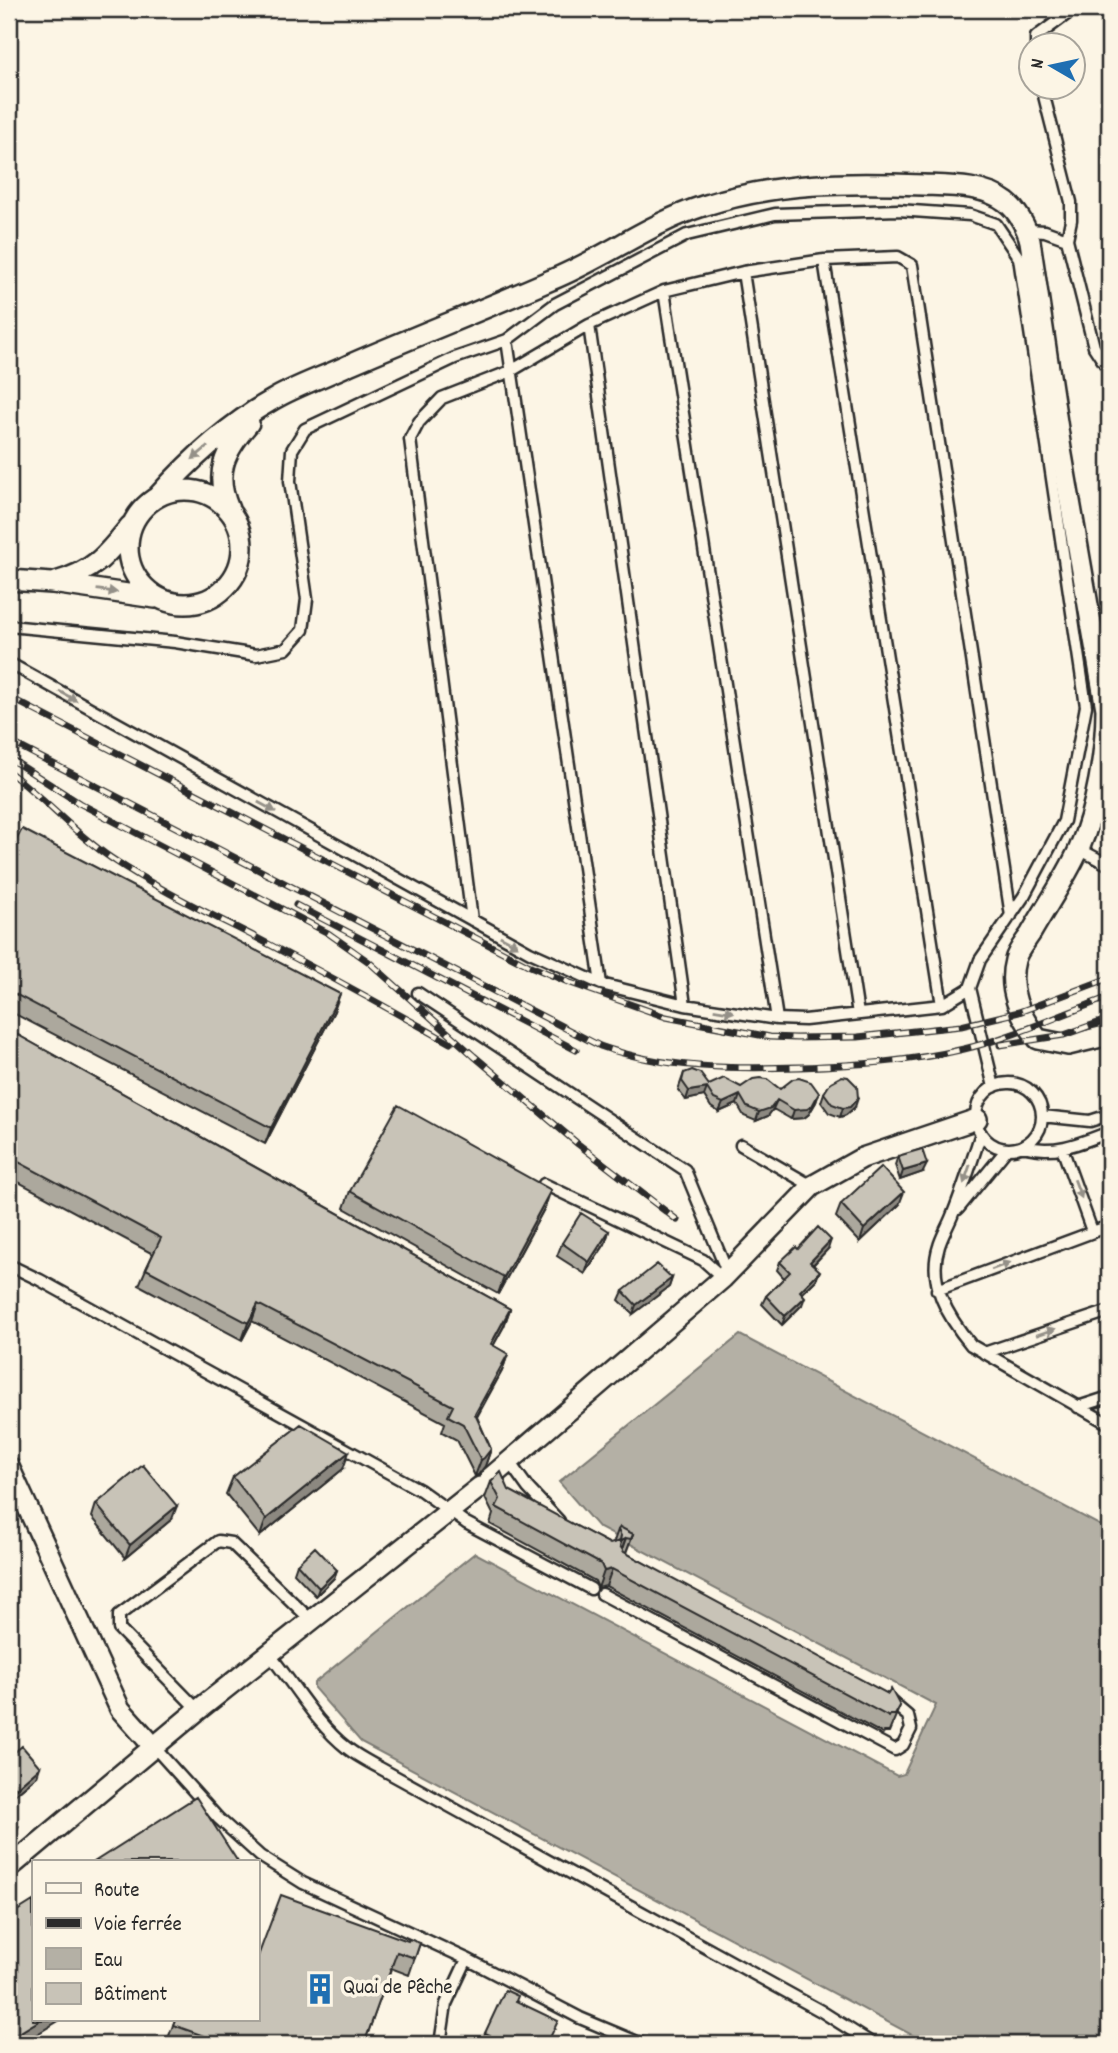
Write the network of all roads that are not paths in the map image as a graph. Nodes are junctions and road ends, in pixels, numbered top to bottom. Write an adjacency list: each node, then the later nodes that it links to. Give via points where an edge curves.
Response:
1 (1074, 9): 2 (lane)
2 (1043, 32)
3 (1046, 102): 5 (lane, via 1071,202)
4 (1028, 230): 5 (lane); 13 (street, via 1006,202 963,188 832,183 764,191 681,215 554,279); 22 (street, via 1106,709 1092,807)
5 (1067, 239): 11 (lane, via 1094,347)
6 (824, 260): 7 (lane); 24 (lane, via 898,257 912,265); 30 (lane)
7 (743, 272): 8 (lane); 31 (lane)
8 (664, 291): 9 (lane); 32 (lane)
9 (589, 325): 12 (lane); 29 (lane)
10 (507, 340): 12 (lane); 20 (lane, via 455,358 305,429 292,450 290,481 307,599 303,630 286,649 256,655); 24 (lane, via 555,304 687,235 775,214 898,210 970,215 996,224 1019,258 1086,706 1063,821)
11 (1109, 370)
12 (511, 371): 25 (lane, via 442,398 410,439); 26 (lane)
13 (275, 398): 14 (street, one-way to 14, via 220,436); 15 (street, via 234,440 226,455 221,484)
14 (157, 497): 15 (street, via 176,490 197,491 216,499); 16 (street)
15 (231, 513): 19 (street, via 240,533 241,552 227,586 193,604)
16 (134, 520): 18 (street, via 96,565); 19 (street, via 128,538 131,566 146,590)
17 (9, 580): 18 (street)
18 (52, 583): 19 (street, one-way to 19)
19 (162, 600)
20 (9, 626)
21 (9, 663): 25 (lane, one-way to 25)
22 (1079, 849): 23 (lane); 33 (street, via 1015,959 1014,996 1038,1039 1068,1045)
23 (1109, 865)
24 (1011, 916): 27 (lane, via 980,960)
25 (472, 920): 26 (lane, one-way to 26)
26 (601, 984): 29 (lane)
27 (970, 988): 30 (lane); 34 (lane)
28 (418, 993): 49 (lane, via 685,1170)
29 (685, 1005): 32 (lane, one-way to 32)
30 (942, 1005): 31 (lane)
31 (858, 1014): 32 (lane)
32 (777, 1019)
33 (1109, 1035)
34 (994, 1087): 36 (lane, via 1023,1086 1039,1102); 37 (lane, via 979,1103)
35 (1109, 1115): 36 (lane, via 1090,1121)
36 (1042, 1116): 40 (lane, via 1037,1134)
37 (979, 1126): 42 (lane, via 992,1144); 44 (street, via 862,1158); 45 (lane, one-way to 45)
38 (1109, 1132): 41 (lane)
39 (741, 1146): 44 (lane)
40 (1023, 1146): 41 (lane, via 1038,1150); 42 (lane)
41 (1062, 1147): 47 (lane, one-way to 47)
42 (1007, 1149): 45 (lane)
43 (544, 1184): 49 (lane, via 703,1260)
44 (812, 1186): 49 (street)
45 (953, 1215): 50 (lane, via 939,1246)
46 (1109, 1226): 47 (lane)
47 (1093, 1231): 50 (lane, one-way to 47)
48 (9, 1265): 58 (lane, via 408,1483)
49 (725, 1276): 56 (street)
50 (937, 1290): 52 (lane, via 957,1328)
51 (1109, 1311): 52 (lane, one-way to 51)
52 (984, 1353): 54 (lane)
53 (1109, 1398): 54 (lane)
54 (1078, 1407): 55 (lane)
55 (1109, 1424)
56 (510, 1463): 58 (street); 59 (lane)
57 (11, 1479): 66 (street, via 120,1709)
58 (449, 1511): 60 (lane); 62 (street)
59 (571, 1532)
60 (591, 1589)
61 (602, 1594): 64 (lane, via 895,1750 911,1729 908,1716)
62 (311, 1620): 63 (street); 65 (lane, via 225,1542 218,1542 119,1615 119,1629)
63 (269, 1654): 65 (street); 71 (lane, via 346,1748)
64 (880, 1696)
65 (198, 1710): 66 (street)
66 (154, 1747): 67 (street); 68 (lane, via 218,1818 260,1856 303,1883)
67 (9, 1868)
68 (467, 1959): 69 (lane, via 446,2004); 70 (lane, via 580,2018)
69 (440, 2044)
70 (642, 2044)
71 (873, 2044)

